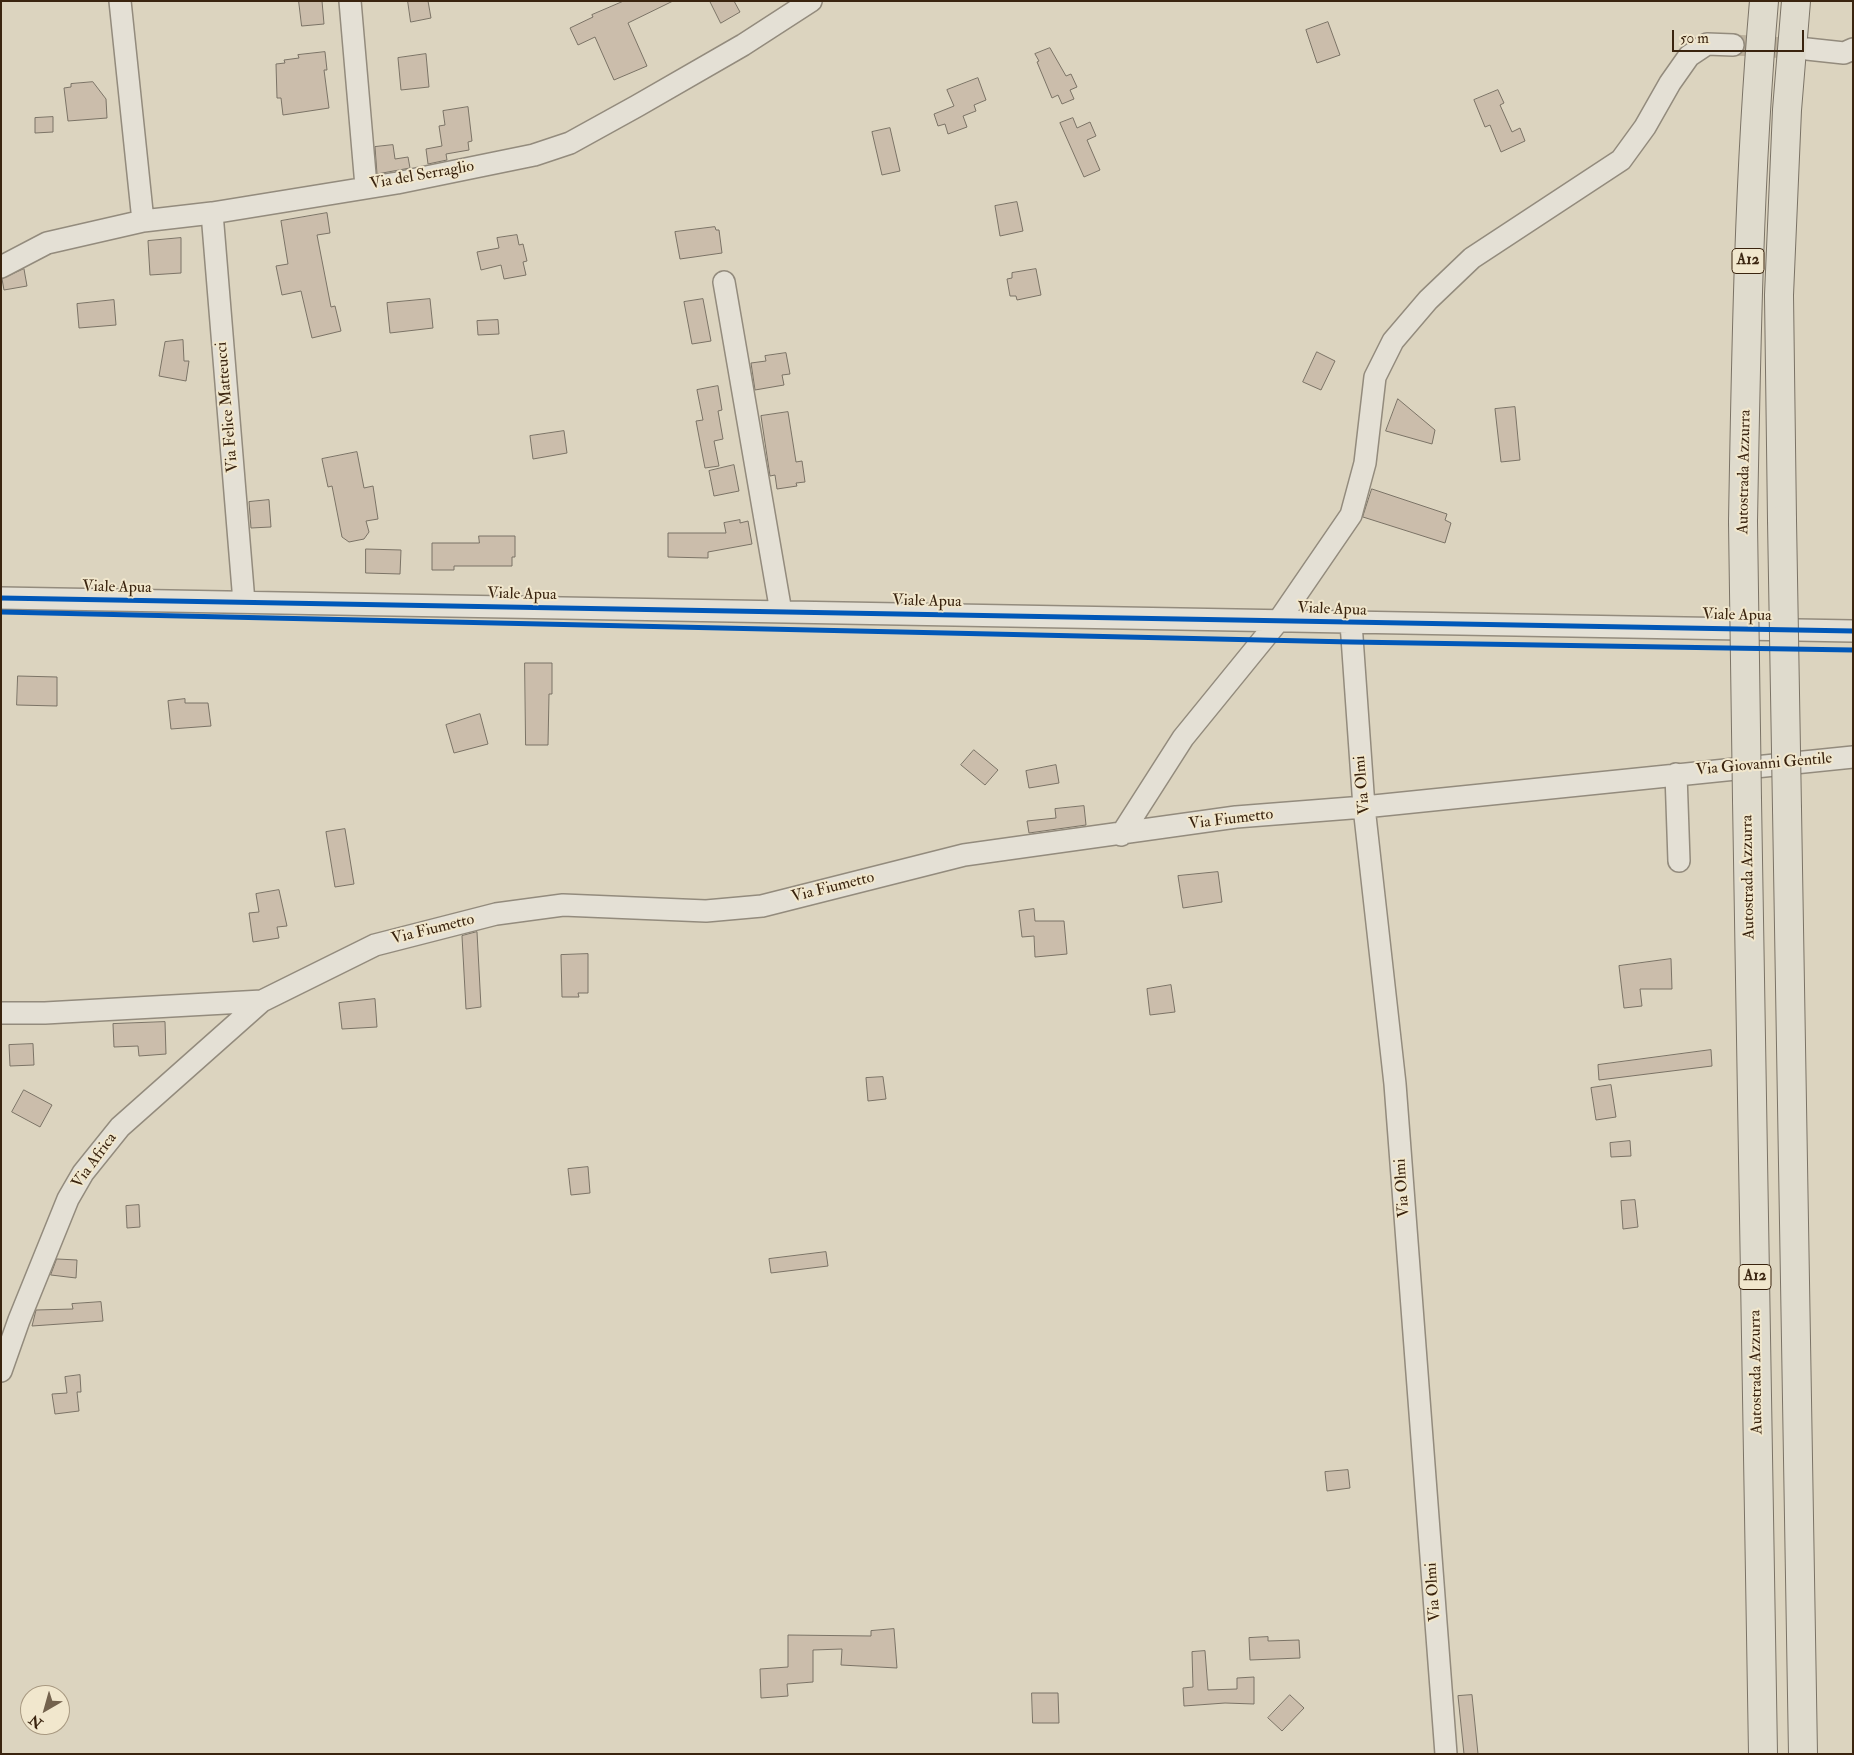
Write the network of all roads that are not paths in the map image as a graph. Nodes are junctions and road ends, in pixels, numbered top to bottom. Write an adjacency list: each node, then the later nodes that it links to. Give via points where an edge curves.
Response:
1 (120, 1): 11 (street)
2 (350, 1): 9 (street)
3 (811, 1): 9 (street, Via del Serraglio, via 743,45 570,143 534,155)
4 (1764, 1): 29 (highway, Autostrada Azzurra / A12, bridge, via 1755,100 1749,236 1743,522)
5 (1796, 1): 30 (highway, A12, bridge, via 1787,110 1779,295)
6 (1733, 45): 17 (street, via 1707,44 1689,56 1621,160 1472,258 1428,300 1393,342 1375,377 1365,463 1351,516)
7 (1807, 49): 8 (street, via 1844,53)
8 (1853, 49)
9 (366, 186): 10 (street, Via del Serraglio)
10 (212, 212): 11 (street, Via del Serraglio); 15 (street, Via Felice Matteucci)
11 (143, 221): 12 (street, Via del Serraglio, via 48,243)
12 (1, 267)
13 (724, 282): 16 (street)
14 (1, 598): 15 (street, Viale Apua)
15 (244, 602): 16 (street, Viale Apua)
16 (781, 612): 17 (street, Viale Apua)
17 (1279, 620): 18 (street, Viale Apua); 23 (street, via 1183,738)
18 (1351, 623): 19 (street, Viale Apua); 22 (street, Via Olmi)
19 (1853, 631)
20 (1853, 757): 21 (street, Via Giovanni Gentile)
21 (1676, 774): 22 (street, Via Fiumetto); 24 (street)
22 (1364, 807): 23 (street, Via Fiumetto, via 1236,817); 28 (street, Via Olmi, via 1396,1084)
23 (1120, 835): 25 (street, Via Fiumetto, via 964,855 762,906 706,911 563,905 496,914 375,945)
24 (1679, 861)
25 (262, 1001): 26 (street, Via Fiumetto); 27 (street, Via Africa, via 120,1127 84,1173 68,1199)
26 (1, 1013)
27 (1, 1372)
28 (1446, 1754)
29 (1763, 1754)
30 (1802, 1754)

